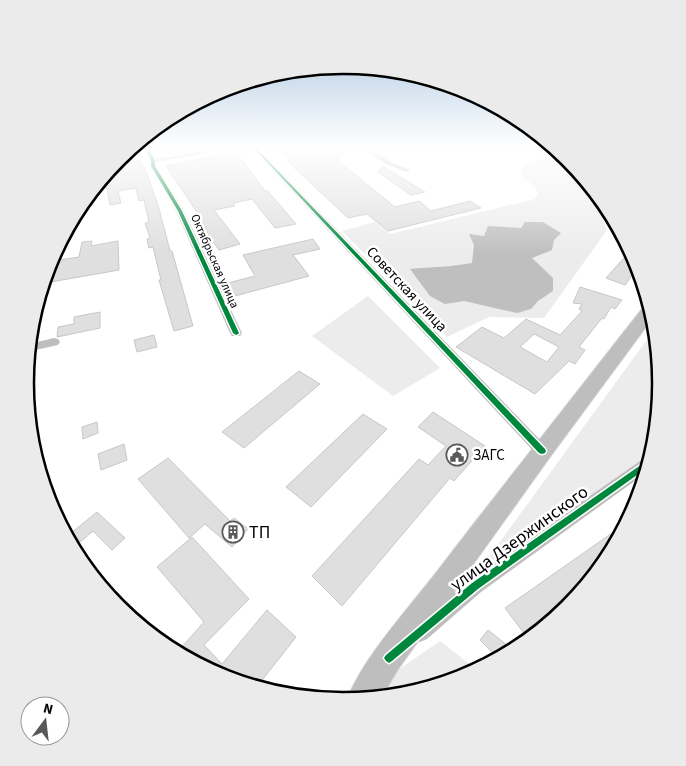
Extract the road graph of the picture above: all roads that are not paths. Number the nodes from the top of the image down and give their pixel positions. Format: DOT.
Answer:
graph roads {
  1 [pos="162,182"];
  2 [pos="287,182"];
  3 [pos="645,317"];
  4 [pos="236,334"];
  5 [pos="54,342"];
  6 [pos="36,346"];
  7 [pos="542,450"];
  8 [pos="640,468"];
  9 [pos="389,658"];
  10 [pos="367,692"];
  1 -- 4 [label="street, Октябрьская улица"];
  2 -- 7 [label="street, Советская улица"];
  3 -- 7 [label="highway, улица Дзержинского"];
  5 -- 6 [label="street"];
  7 -- 9 [label="highway, улица Дзержинского"];
  8 -- 9 [label="street, улица Дзержинского"];
  9 -- 10 [label="highway, улица Дзержинского"];
}
